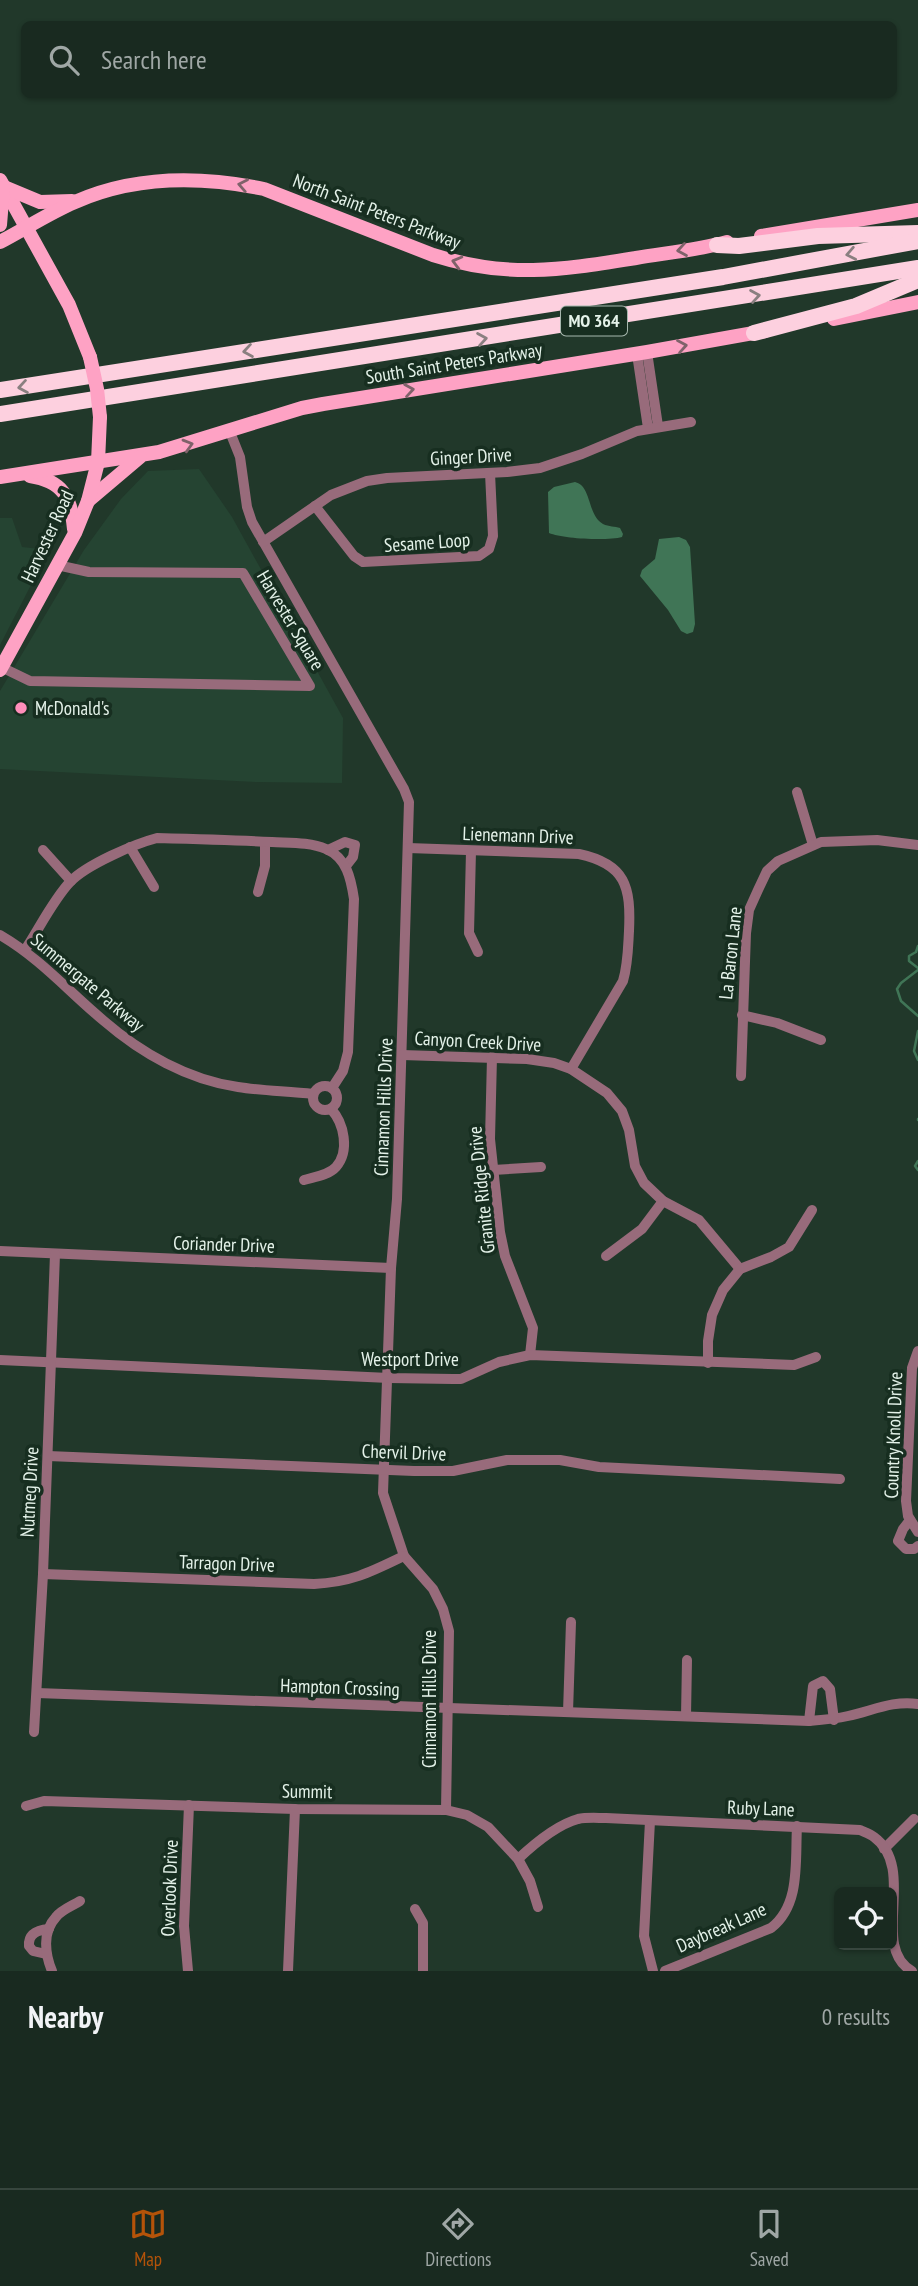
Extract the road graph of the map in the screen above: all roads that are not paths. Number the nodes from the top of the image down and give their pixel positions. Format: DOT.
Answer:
graph roads {
  1 [pos="2,183"];
  2 [pos="78,201"];
  3 [pos="918,210"];
  4 [pos="0,225"];
  5 [pos="25,228"];
  6 [pos="918,233"];
  7 [pos="918,241"];
  8 [pos="0,242"];
  9 [pos="717,245"];
  10 [pos="918,268"];
  11 [pos="918,280"];
  12 [pos="918,302"];
  13 [pos="754,333"];
  14 [pos="642,353"];
  15 [pos="0,390"];
  16 [pos="52,406"];
  17 [pos="0,414"];
  18 [pos="691,422"];
  19 [pos="0,425"];
  20 [pos="653,427"];
  21 [pos="230,432"];
  22 [pos="142,456"];
  23 [pos="97,463"];
  24 [pos="490,473"];
  25 [pos="18,474"];
  26 [pos="0,477"];
  27 [pos="88,501"];
  28 [pos="315,506"];
  29 [pos="75,533"];
  30 [pos="263,542"];
  31 [pos="58,565"];
  32 [pos="1,669"];
  33 [pos="797,792"];
  34 [pos="265,842"];
  35 [pos="813,845"];
  36 [pos="918,845"];
  37 [pos="130,847"];
  38 [pos="408,848"];
  39 [pos="43,850"];
  40 [pos="328,850"];
  41 [pos="471,851"];
  42 [pos="346,866"];
  43 [pos="71,881"];
  44 [pos="155,887"];
  45 [pos="258,892"];
  46 [pos="0,935"];
  47 [pos="25,950"];
  48 [pos="478,953"];
  49 [pos="742,1015"];
  50 [pos="821,1040"];
  51 [pos="402,1055"];
  52 [pos="492,1057"];
  53 [pos="571,1069"];
  54 [pos="741,1076"];
  55 [pos="332,1088"];
  56 [pos="313,1094"];
  57 [pos="331,1109"];
  58 [pos="541,1167"];
  59 [pos="493,1170"];
  60 [pos="304,1180"];
  61 [pos="663,1201"];
  62 [pos="812,1210"];
  63 [pos="0,1251"];
  64 [pos="55,1254"];
  65 [pos="606,1256"];
  66 [pos="391,1268"];
  67 [pos="740,1269"];
  68 [pos="918,1351"];
  69 [pos="530,1356"];
  70 [pos="816,1357"];
  71 [pos="0,1360"];
  72 [pos="51,1362"];
  73 [pos="708,1363"];
  74 [pos="388,1378"];
  75 [pos="913,1447"];
  76 [pos="48,1457"];
  77 [pos="383,1469"];
  78 [pos="840,1479"];
  79 [pos="910,1520"];
  80 [pos="918,1532"];
  81 [pos="918,1546"];
  82 [pos="404,1556"];
  83 [pos="43,1574"];
  84 [pos="571,1622"];
  85 [pos="687,1660"];
  86 [pos="37,1693"];
  87 [pos="918,1704"];
  88 [pos="448,1708"];
  89 [pos="568,1712"];
  90 [pos="687,1716"];
  91 [pos="834,1720"];
  92 [pos="809,1721"];
  93 [pos="34,1731"];
  94 [pos="189,1805"];
  95 [pos="26,1806"];
  96 [pos="295,1809"];
  97 [pos="446,1810"];
  98 [pos="914,1819"];
  99 [pos="650,1821"];
  100 [pos="797,1826"];
  101 [pos="884,1849"];
  102 [pos="518,1859"];
  103 [pos="80,1901"];
  104 [pos="538,1907"];
  105 [pos="415,1909"];
  106 [pos="48,1929"];
  107 [pos="46,1954"];
  108 [pos="905,1970"];
  109 [pos="52,1971"];
  110 [pos="188,1971"];
  111 [pos="288,1971"];
  112 [pos="423,1971"];
  113 [pos="653,1971"];
  114 [pos="665,1971"];
  1 -- 2 [label="main road"];
  1 -- 4 [label="main road"];
  1 -- 5 [label="main road, Harvester Road"];
  2 -- 5 [label="main road, North Saint Peters Parkway"];
  9 -- 2 [label="main road, North Saint Peters Parkway, one-way"];
  3 -- 9 [label="main road, North Saint Peters Parkway"];
  5 -- 8 [label="main road, North Saint Peters Parkway"];
  5 -- 23 [label="main road, Harvester Road, bridge"];
  6 -- 9 [label="highway"];
  7 -- 15 [label="highway, MO 364, one-way"];
  16 -- 10 [label="highway, MO 364, one-way"];
  11 -- 13 [label="highway"];
  12 -- 13 [label="main road, South Saint Peters Parkway"];
  14 -- 13 [label="main road, South Saint Peters Parkway, one-way"];
  14 -- 20 [label="street"];
  21 -- 14 [label="main road, South Saint Peters Parkway, one-way"];
  16 -- 17 [label="highway, MO 364"];
  16 -- 19 [label="highway"];
  18 -- 20 [label="street, Ginger Drive"];
  20 -- 24 [label="street, Ginger Drive"];
  22 -- 21 [label="main road, South Saint Peters Parkway, one-way"];
  21 -- 30 [label="street, Cinnamon Hills Drive"];
  22 -- 23 [label="main road, South Saint Peters Parkway"];
  22 -- 27 [label="main road"];
  23 -- 25 [label="main road, South Saint Peters Parkway"];
  23 -- 27 [label="main road, Harvester Road"];
  24 -- 28 [label="street, Ginger Drive"];
  24 -- 28 [label="street, Sesame Loop"];
  25 -- 26 [label="main road, South Saint Peters Parkway"];
  25 -- 29 [label="main road"];
  27 -- 29 [label="main road, Harvester Road"];
  28 -- 30 [label="street, Ginger Drive"];
  29 -- 31 [label="main road, Harvester Road"];
  30 -- 38 [label="street, Cinnamon Hills Drive"];
  31 -- 32 [label="main road, Harvester Road"];
  31 -- 32 [label="street, Harvester Square"];
  33 -- 35 [label="street"];
  34 -- 37 [label="street"];
  34 -- 40 [label="street"];
  34 -- 45 [label="street"];
  35 -- 36 [label="street, La Baron Lane"];
  35 -- 49 [label="street, La Baron Lane"];
  37 -- 43 [label="street"];
  37 -- 44 [label="street"];
  38 -- 41 [label="street, Lienemann Drive"];
  38 -- 51 [label="street, Cinnamon Hills Drive"];
  39 -- 43 [label="street"];
  40 -- 42 [label="street"];
  40 -- 42 [label="street"];
  41 -- 48 [label="street"];
  41 -- 53 [label="street, Lienemann Drive"];
  42 -- 55 [label="street"];
  43 -- 47 [label="street"];
  46 -- 47 [label="street, Summergate Parkway"];
  47 -- 56 [label="street, Summergate Parkway"];
  49 -- 50 [label="street"];
  49 -- 54 [label="street, La Baron Lane"];
  51 -- 52 [label="street, Canyon Creek Drive"];
  51 -- 66 [label="street, Cinnamon Hills Drive"];
  52 -- 53 [label="street, Canyon Creek Drive"];
  52 -- 59 [label="street, Granite Ridge Drive"];
  53 -- 61 [label="street, Canyon Creek Drive"];
  55 -- 56 [label="street"];
  55 -- 57 [label="street"];
  56 -- 57 [label="street"];
  57 -- 60 [label="street"];
  58 -- 59 [label="street"];
  59 -- 69 [label="street, Granite Ridge Drive"];
  61 -- 65 [label="street"];
  61 -- 67 [label="street, Canyon Creek Drive"];
  62 -- 67 [label="street"];
  63 -- 64 [label="street, Coriander Drive"];
  64 -- 66 [label="street, Coriander Drive"];
  64 -- 72 [label="street, Nutmeg Drive"];
  66 -- 74 [label="street, Cinnamon Hills Drive"];
  67 -- 73 [label="street"];
  68 -- 75 [label="street, Country Knoll Drive"];
  69 -- 73 [label="street, Westport Drive"];
  69 -- 74 [label="street, Westport Drive"];
  70 -- 73 [label="street, Westport Drive"];
  71 -- 72 [label="street, Westport Drive"];
  72 -- 74 [label="street, Westport Drive"];
  72 -- 76 [label="street, Nutmeg Drive"];
  74 -- 77 [label="street, Cinnamon Hills Drive"];
  75 -- 79 [label="street, Country Knoll Drive"];
  76 -- 77 [label="street, Chervil Drive"];
  76 -- 83 [label="street, Nutmeg Drive"];
  77 -- 78 [label="street, Chervil Drive"];
  77 -- 82 [label="street, Cinnamon Hills Drive"];
  79 -- 80 [label="street, Country Knoll Drive"];
  79 -- 81 [label="street, Country Knoll Drive"];
  82 -- 83 [label="street, Tarragon Drive"];
  82 -- 88 [label="street, Cinnamon Hills Drive"];
  83 -- 86 [label="street, Nutmeg Drive"];
  84 -- 89 [label="street"];
  85 -- 90 [label="street"];
  86 -- 88 [label="street, Hampton Crossing"];
  86 -- 93 [label="street, Nutmeg Drive"];
  87 -- 91 [label="street, Hampton Crossing"];
  88 -- 89 [label="street, Hampton Crossing"];
  88 -- 97 [label="street, Cinnamon Hills Drive"];
  89 -- 90 [label="street, Hampton Crossing"];
  90 -- 92 [label="street, Hampton Crossing"];
  91 -- 92 [label="street, Hampton Crossing"];
  91 -- 92 [label="street"];
  94 -- 95 [label="street, Summit"];
  94 -- 96 [label="street, Summit"];
  94 -- 110 [label="street, Overlook Drive"];
  96 -- 97 [label="street, Summit"];
  96 -- 111 [label="street"];
  97 -- 102 [label="street, Summit"];
  98 -- 101 [label="street"];
  99 -- 100 [label="street, Ruby Lane"];
  99 -- 102 [label="street, Ruby Lane"];
  99 -- 113 [label="street"];
  100 -- 101 [label="street, Ruby Lane"];
  100 -- 114 [label="street, Daybreak Lane"];
  101 -- 108 [label="street"];
  102 -- 104 [label="street, Summit"];
  103 -- 106 [label="street"];
  105 -- 112 [label="street"];
  106 -- 107 [label="street"];
  106 -- 107 [label="street"];
  107 -- 109 [label="street"];
}
